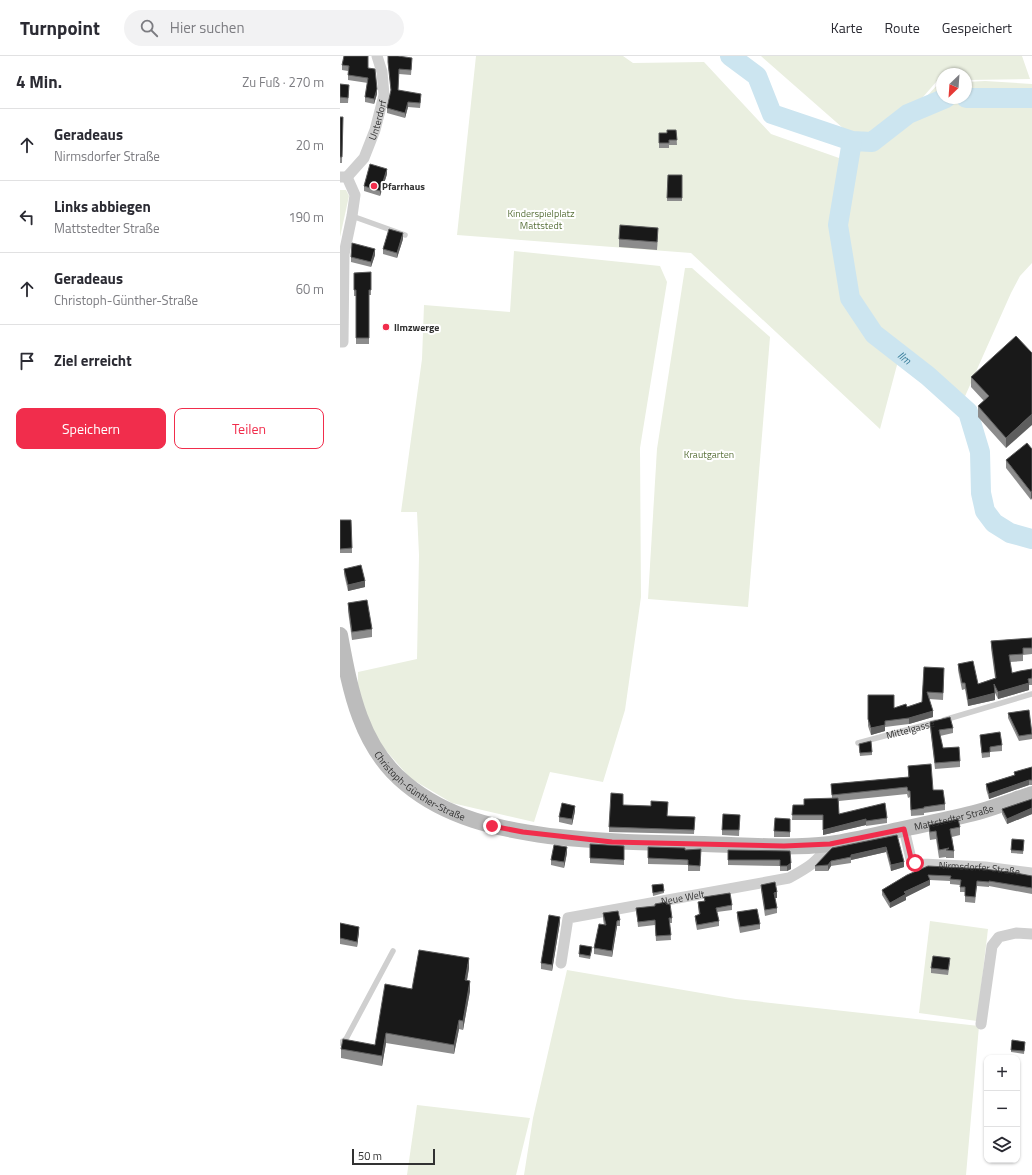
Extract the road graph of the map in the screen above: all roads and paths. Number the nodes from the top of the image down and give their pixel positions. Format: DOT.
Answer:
graph roads {
  1 [pos="377,56"];
  2 [pos="344,177"];
  3 [pos="352,216"];
  4 [pos="406,235"];
  5 [pos="342,254"];
  6 [pos="341,307"];
  7 [pos="340,342"];
  8 [pos="340,635"];
  9 [pos="1032,694"];
  10 [pos="858,744"];
  11 [pos="1032,794"];
  12 [pos="904,829"];
  13 [pos="586,840"];
  14 [pos="830,844"];
  15 [pos="1032,873"];
  16 [pos="1032,934"];
  17 [pos="393,951"];
  18 [pos="561,963"];
  19 [pos="981,1024"];
  20 [pos="340,1043"];
  1 -- 2 [label="street, Unterdorf"];
  2 -- 3 [label="street, Unterdorf"];
  3 -- 4 [label="lane"];
  3 -- 5 [label="street"];
  5 -- 6 [label="street"];
  6 -- 7 [label="street"];
  8 -- 13 [label="street, Christoph-Günther-Straße"];
  9 -- 10 [label="lane, Mittelgasse"];
  11 -- 12 [label="street, Mattstedter Straße"];
  12 -- 14 [label="street, Mattstedter Straße"];
  12 -- 15 [label="street, Nirmsdorfer Straße"];
  13 -- 14 [label="street, Mattstedter Straße"];
  14 -- 18 [label="street, Neue Welt"];
  16 -- 19 [label="street"];
  17 -- 20 [label="lane"];
}
